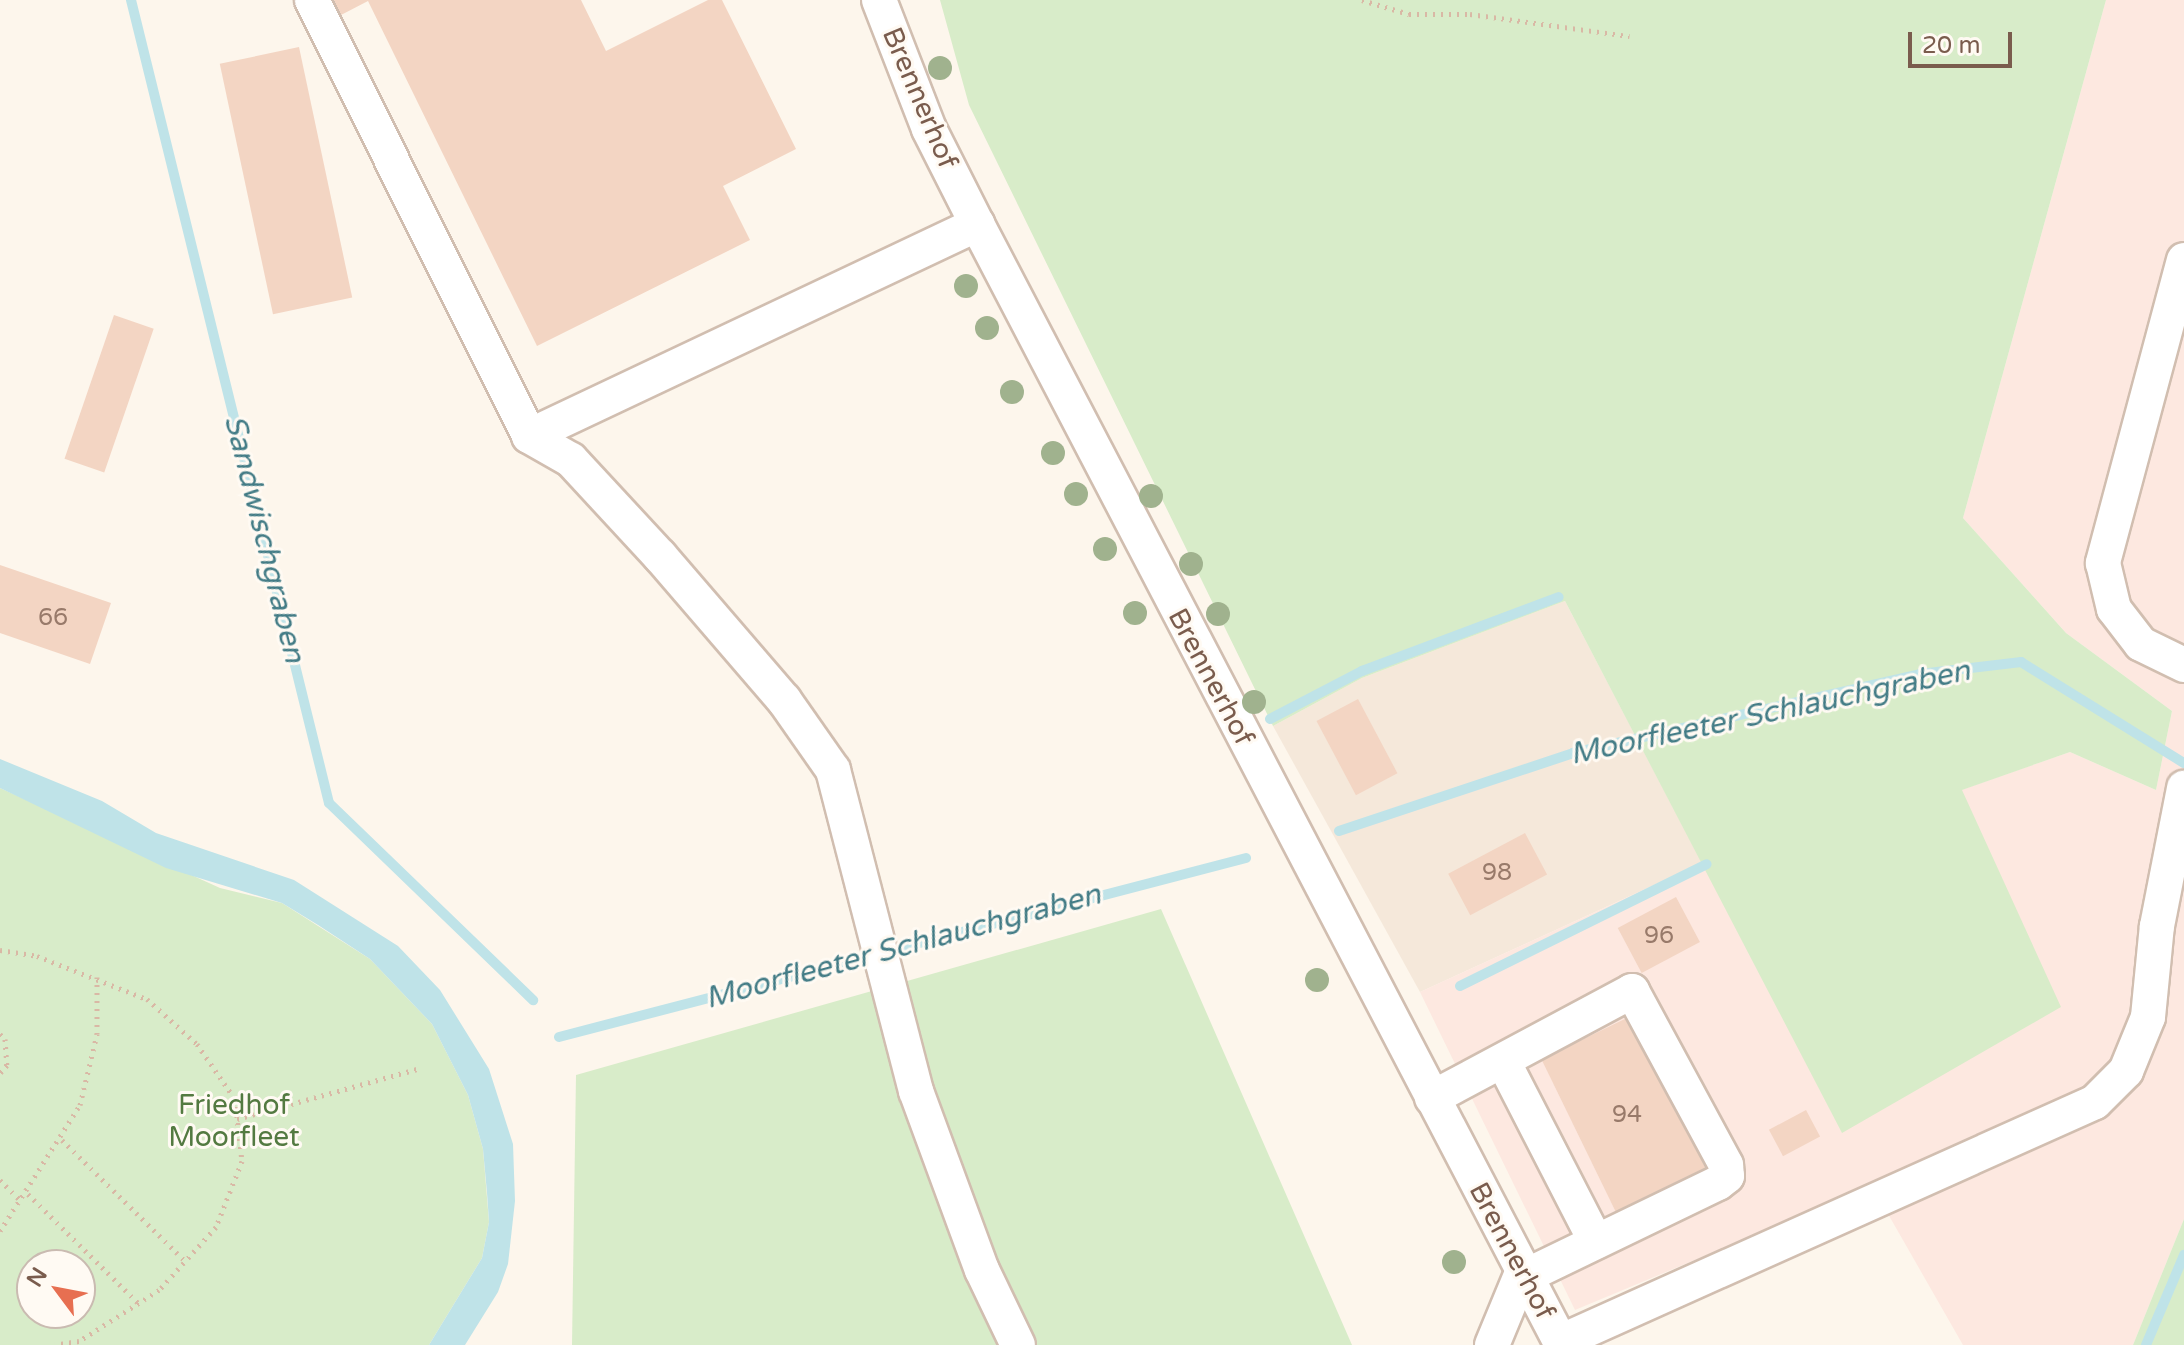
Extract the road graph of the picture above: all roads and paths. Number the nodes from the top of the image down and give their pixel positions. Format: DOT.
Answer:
graph roads {
  1 [pos="312,0"];
  2 [pos="879,0"];
  3 [pos="1362,0"];
  4 [pos="1629,36"];
  5 [pos="977,224"];
  6 [pos="2184,260"];
  7 [pos="529,436"];
  8 [pos="2184,665"];
  9 [pos="2184,788"];
  10 [pos="0,950"];
  11 [pos="97,977"];
  12 [pos="0,1034"];
  13 [pos="1503,1061"];
  14 [pos="417,1069"];
  15 [pos="0,1073"];
  16 [pos="1432,1098"];
  17 [pos="237,1119"];
  18 [pos="62,1140"];
  19 [pos="0,1180"];
  20 [pos="28,1194"];
  21 [pos="22,1202"];
  22 [pos="0,1231"];
  23 [pos="1596,1242"];
  24 [pos="185,1261"];
  25 [pos="1524,1273"];
  26 [pos="138,1303"];
  27 [pos="1561,1344"];
  28 [pos="55,1345"];
  29 [pos="1018,1345"];
  30 [pos="1492,1345"];
  1 -- 7 [label="street"];
  2 -- 5 [label="street, Brennerhof"];
  3 -- 4 [label="path"];
  5 -- 7 [label="street"];
  5 -- 16 [label="street, Brennerhof"];
  6 -- 8 [label="street"];
  7 -- 29 [label="street"];
  9 -- 27 [label="street"];
  10 -- 11 [label="path"];
  11 -- 17 [label="path"];
  11 -- 18 [label="path"];
  12 -- 15 [label="path"];
  13 -- 16 [label="street"];
  13 -- 23 [label="street"];
  13 -- 23 [label="street"];
  14 -- 17 [label="path"];
  16 -- 25 [label="street, Brennerhof"];
  17 -- 24 [label="path"];
  18 -- 20 [label="path"];
  18 -- 24 [label="path"];
  19 -- 21 [label="path"];
  20 -- 21 [label="path"];
  20 -- 26 [label="path"];
  21 -- 22 [label="path"];
  23 -- 25 [label="street"];
  24 -- 26 [label="path"];
  25 -- 27 [label="street, Brennerhof"];
  25 -- 30 [label="street"];
  26 -- 28 [label="path"];
}
